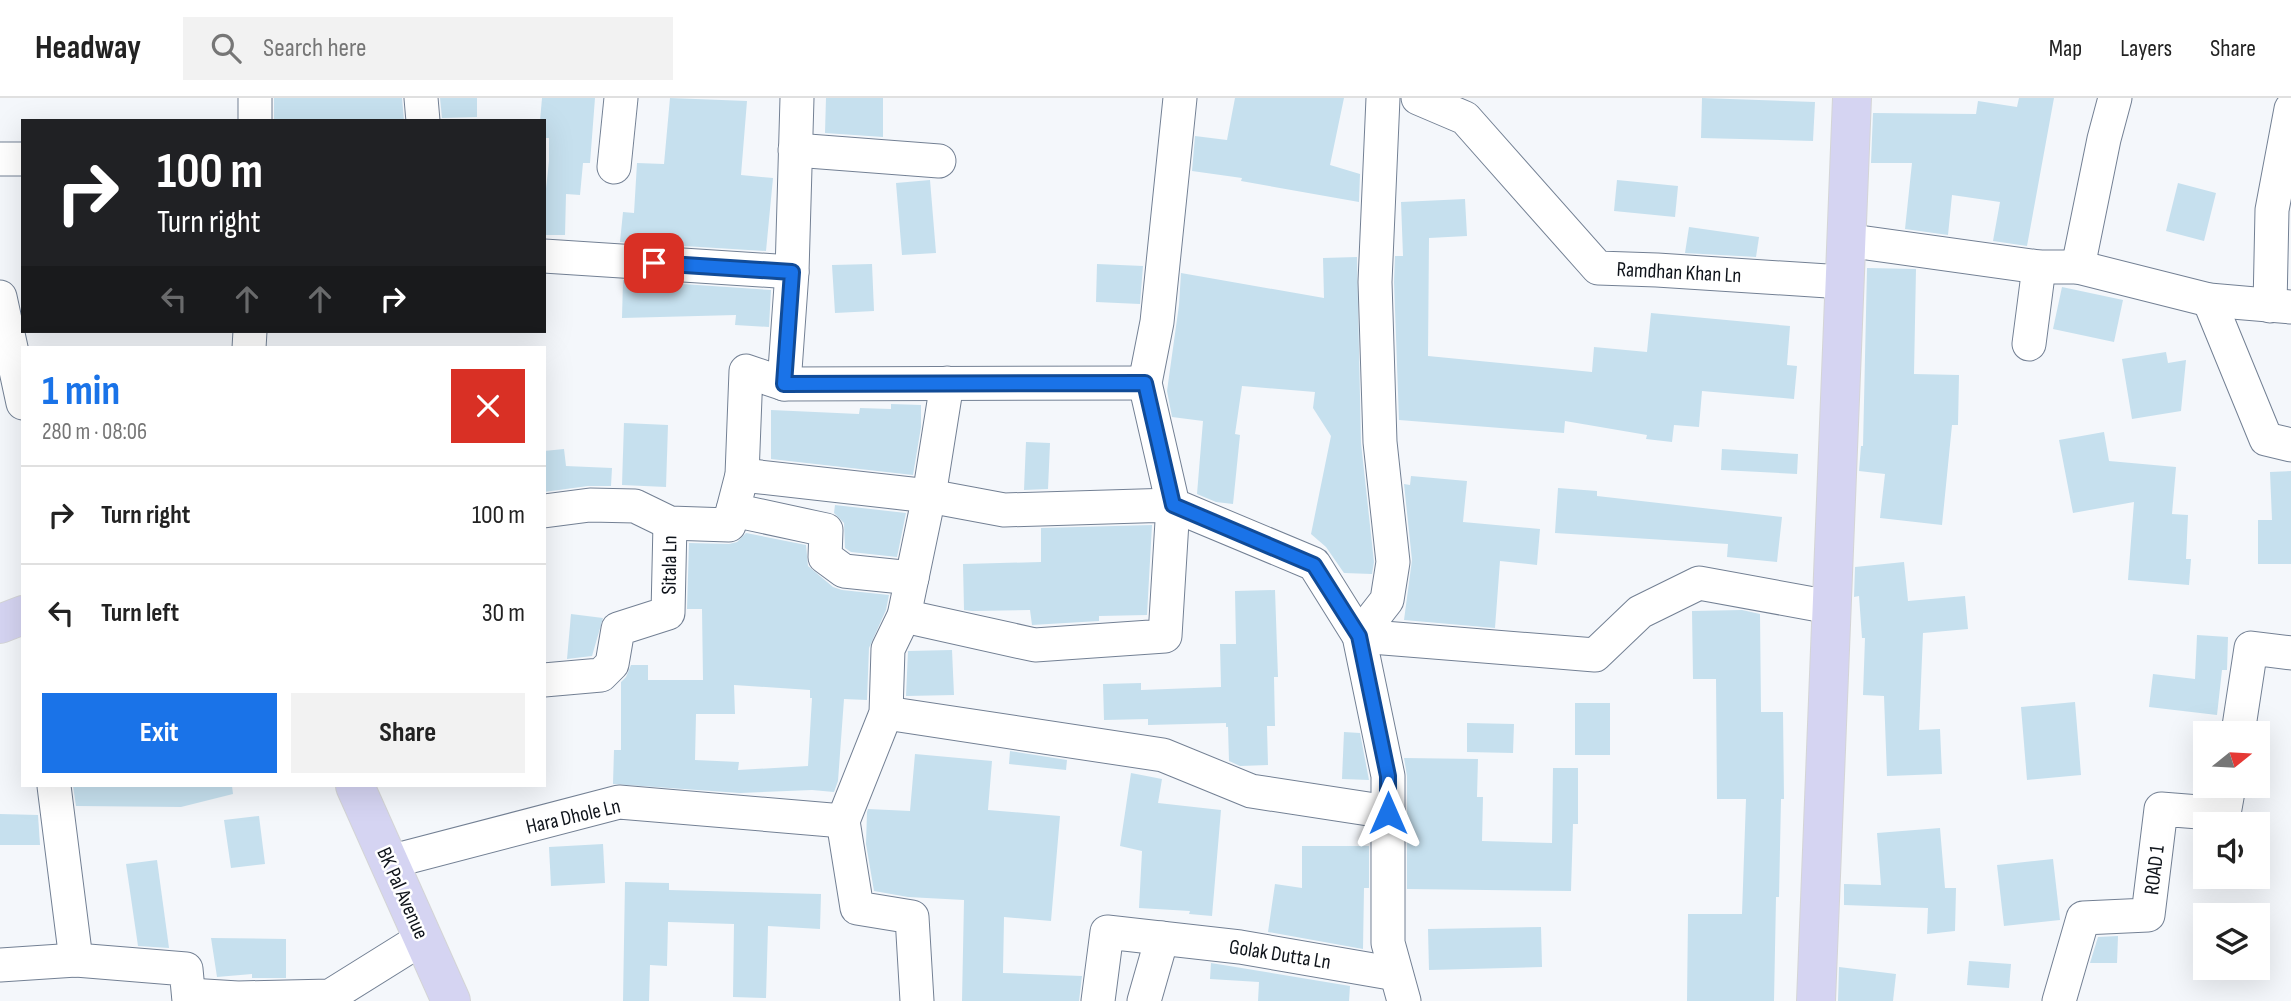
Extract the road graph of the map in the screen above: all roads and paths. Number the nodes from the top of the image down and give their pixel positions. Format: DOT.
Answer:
graph roads {
  1 [pos="255,98"];
  2 [pos="421,98"];
  3 [pos="621,98"];
  4 [pos="797,98"];
  5 [pos="1180,98"];
  6 [pos="1383,98"];
  7 [pos="1418,98"];
  8 [pos="1852,98"];
  9 [pos="2115,98"];
  10 [pos="2291,109"];
  11 [pos="255,119"];
  12 [pos="423,119"];
  13 [pos="795,150"];
  14 [pos="0,159"];
  15 [pos="21,159"];
  16 [pos="939,162"];
  17 [pos="614,167"];
  18 [pos="1844,240"];
  19 [pos="546,256"];
  20 [pos="2039,267"];
  21 [pos="2078,267"];
  22 [pos="792,272"];
  23 [pos="1843,282"];
  24 [pos="0,297"];
  25 [pos="2209,300"];
  26 [pos="2280,306"];
  27 [pos="2029,344"];
  28 [pos="947,383"];
  29 [pos="1145,383"];
  30 [pos="784,384"];
  31 [pos="21,394"];
  32 [pos="2291,445"];
  33 [pos="743,475"];
  34 [pos="929,496"];
  35 [pos="1173,505"];
  36 [pos="546,512"];
  37 [pos="731,517"];
  38 [pos="670,523"];
  39 [pos="912,578"];
  40 [pos="1830,607"];
  41 [pos="21,616"];
  42 [pos="904,616"];
  43 [pos="0,624"];
  44 [pos="1359,636"];
  45 [pos="2291,653"];
  46 [pos="546,680"];
  47 [pos="886,713"];
  48 [pos="2240,721"];
  49 [pos="54,787"];
  50 [pos="355,787"];
  51 [pos="2227,798"];
  52 [pos="1388,813"];
  53 [pos="844,821"];
  54 [pos="389,862"];
  55 [pos="423,938"];
  56 [pos="1162,938"];
  57 [pos="76,960"];
  58 [pos="0,965"];
  59 [pos="1400,988"];
  60 [pos="189,998"];
  61 [pos="451,1001"];
  62 [pos="916,1001"];
  63 [pos="1098,1001"];
  64 [pos="1144,1001"];
  65 [pos="1816,1001"];
  66 [pos="2059,1001"];
  1 -- 11 [label="street"];
  2 -- 12 [label="street"];
  3 -- 17 [label="street"];
  4 -- 13 [label="street"];
  5 -- 29 [label="street"];
  6 -- 44 [label="street"];
  7 -- 23 [label="street, Ramdhan Khan Ln"];
  8 -- 18 [label="main road"];
  9 -- 21 [label="street"];
  10 -- 26 [label="street"];
  13 -- 16 [label="street"];
  13 -- 22 [label="street"];
  14 -- 15 [label="street"];
  18 -- 20 [label="street"];
  18 -- 23 [label="main road"];
  19 -- 22 [label="street"];
  20 -- 21 [label="street"];
  20 -- 27 [label="street"];
  21 -- 25 [label="street"];
  22 -- 30 [label="street"];
  23 -- 40 [label="main road"];
  24 -- 31 [label="street"];
  25 -- 26 [label="street"];
  25 -- 32 [label="street"];
  28 -- 29 [label="street"];
  28 -- 30 [label="street"];
  28 -- 34 [label="street"];
  29 -- 35 [label="street"];
  30 -- 33 [label="street"];
  33 -- 34 [label="street"];
  33 -- 37 [label="street"];
  34 -- 35 [label="street"];
  34 -- 39 [label="street"];
  35 -- 42 [label="street"];
  35 -- 44 [label="street"];
  36 -- 38 [label="street"];
  37 -- 38 [label="street"];
  37 -- 39 [label="street"];
  38 -- 46 [label="street, Sitala Ln"];
  39 -- 42 [label="street"];
  40 -- 44 [label="street"];
  40 -- 65 [label="main road"];
  41 -- 43 [label="main road"];
  42 -- 47 [label="street"];
  44 -- 52 [label="street"];
  45 -- 48 [label="street"];
  47 -- 52 [label="street"];
  47 -- 53 [label="street"];
  49 -- 57 [label="street"];
  50 -- 54 [label="main road, BK Pal Avenue"];
  51 -- 66 [label="street, ROAD 1"];
  52 -- 59 [label="street"];
  53 -- 54 [label="street, Hara Dhole Ln"];
  53 -- 62 [label="street"];
  54 -- 55 [label="main road, BK Pal Avenue"];
  55 -- 60 [label="street"];
  55 -- 61 [label="main road, BK Pal Avenue"];
  56 -- 59 [label="street, Golak Dutta Ln"];
  56 -- 63 [label="street, Golak Dutta Ln"];
  56 -- 64 [label="street"];
  57 -- 58 [label="street"];
  57 -- 60 [label="street"];
}
